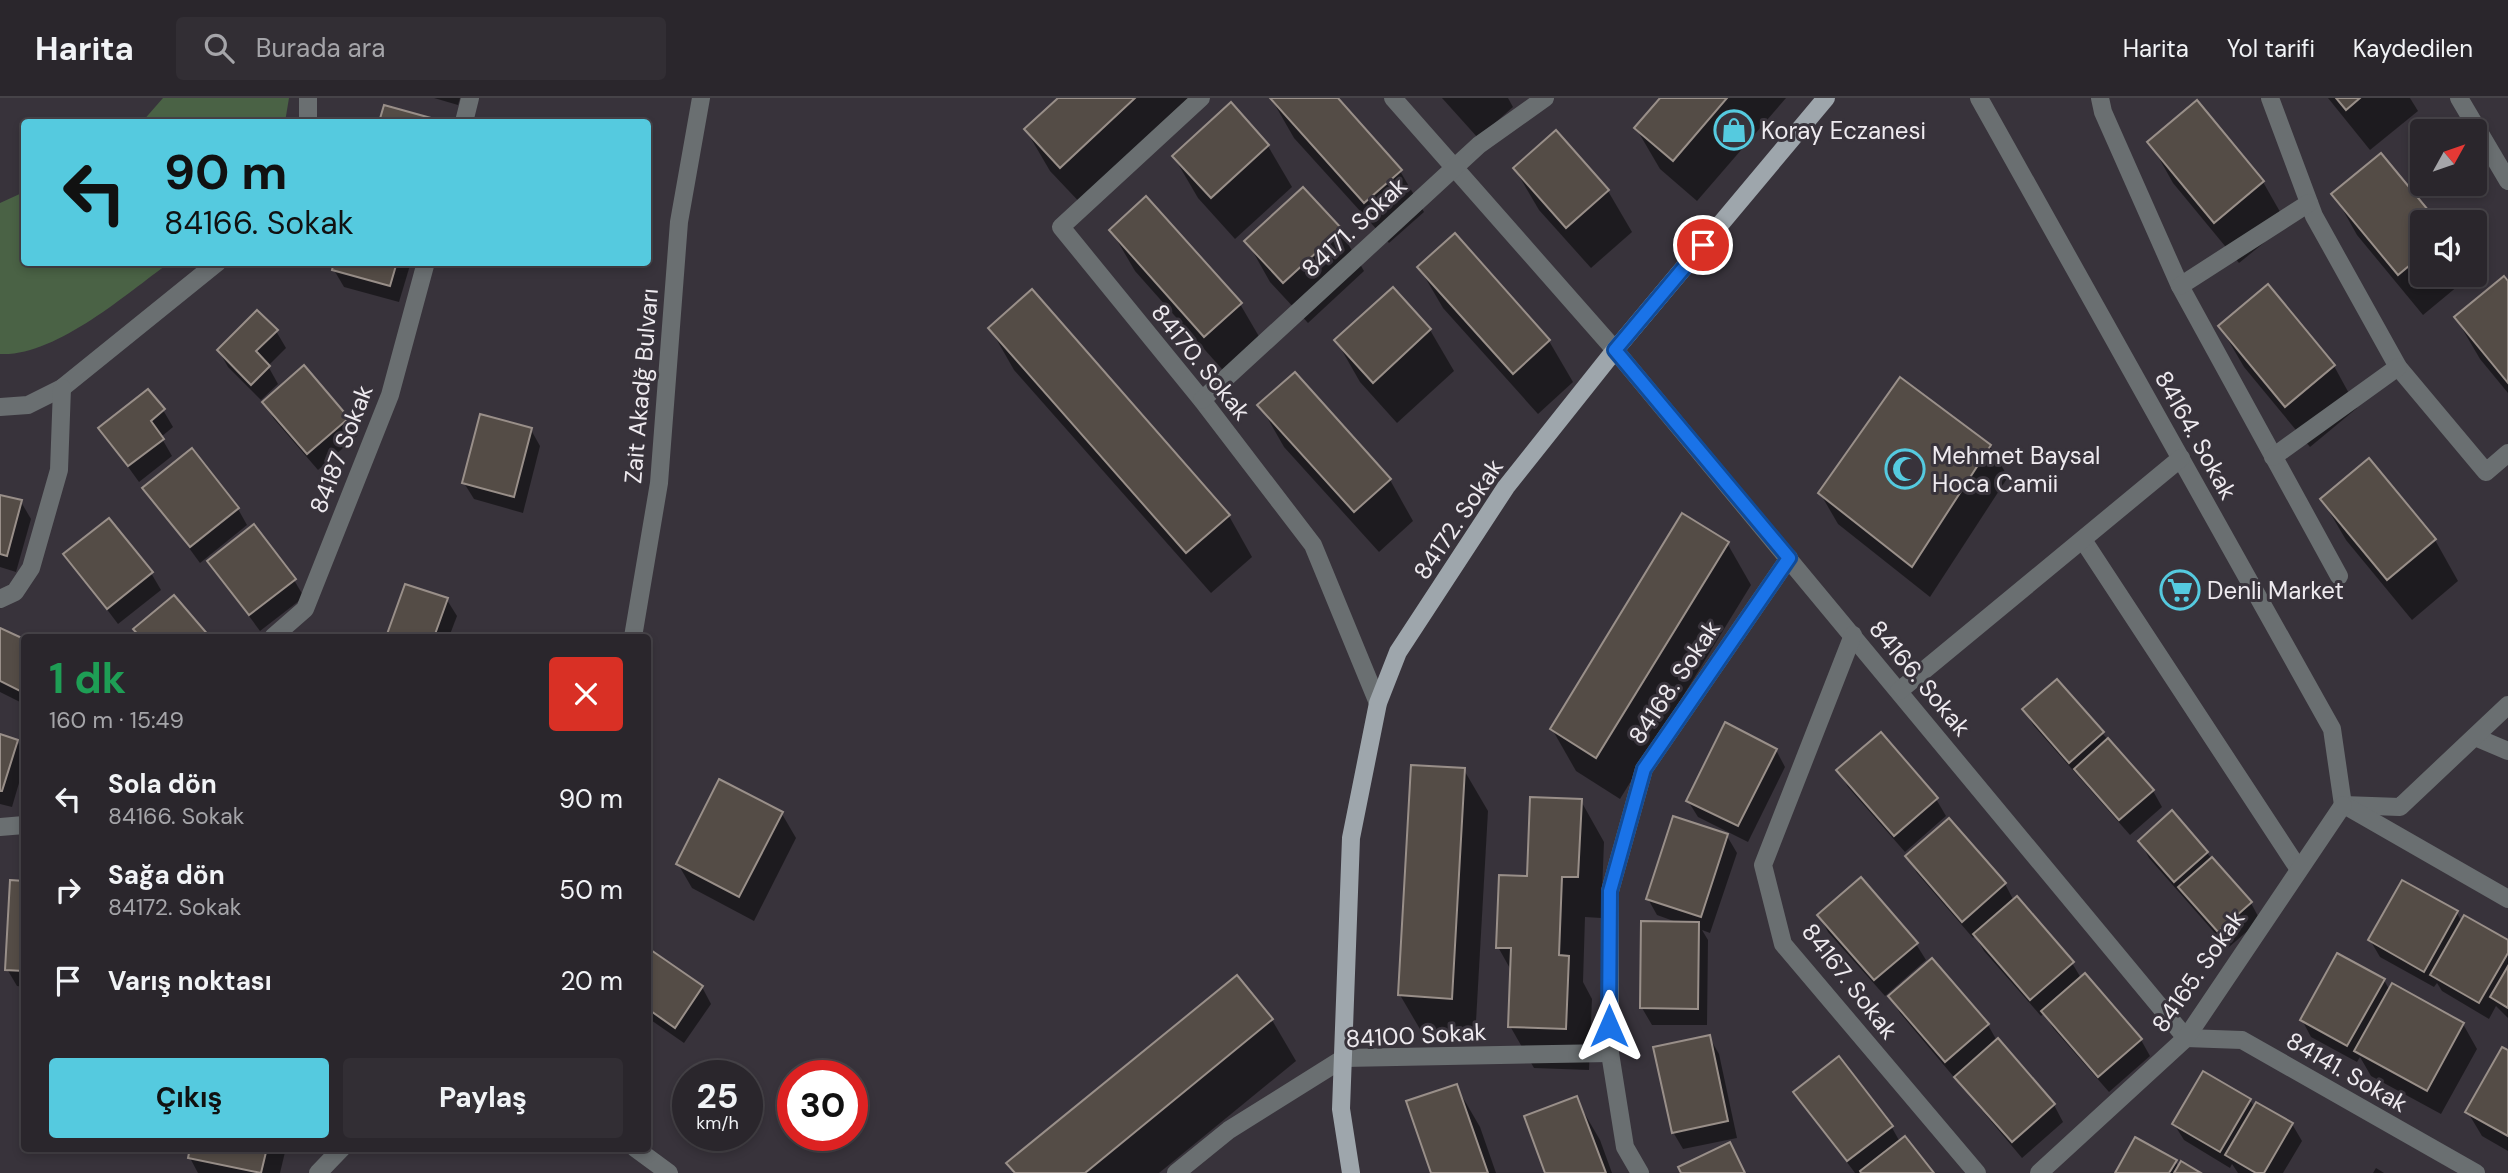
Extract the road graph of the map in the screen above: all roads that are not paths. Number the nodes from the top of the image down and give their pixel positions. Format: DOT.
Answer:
graph roads {
  1 [pos="308,98"];
  2 [pos="470,98"];
  3 [pos="701,98"];
  4 [pos="1200,98"];
  5 [pos="1393,98"];
  6 [pos="1545,98"];
  7 [pos="1826,98"];
  8 [pos="1979,98"];
  9 [pos="2100,98"];
  10 [pos="2270,98"];
  11 [pos="2459,98"];
  12 [pos="308,119"];
  13 [pos="465,119"];
  14 [pos="1453,169"];
  15 [pos="2508,181"];
  16 [pos="2309,203"];
  17 [pos="213,266"];
  18 [pos="425,266"];
  19 [pos="2180,286"];
  20 [pos="1615,350"];
  21 [pos="2398,367"];
  22 [pos="62,388"];
  23 [pos="1202,400"];
  24 [pos="0,407"];
  25 [pos="2508,453"];
  26 [pos="2273,457"];
  27 [pos="2181,458"];
  28 [pos="2083,540"];
  29 [pos="1789,558"];
  30 [pos="2339,576"];
  31 [pos="0,599"];
  32 [pos="277,634"];
  33 [pos="634,634"];
  34 [pos="1853,635"];
  35 [pos="1899,691"];
  36 [pos="1378,703"];
  37 [pos="2508,705"];
  38 [pos="2475,737"];
  39 [pos="2508,751"];
  40 [pos="2343,805"];
  41 [pos="21,825"];
  42 [pos="0,827"];
  43 [pos="2298,868"];
  44 [pos="2508,899"];
  45 [pos="2186,1038"];
  46 [pos="1609,1053"];
  47 [pos="1344,1058"];
  48 [pos="338,1152"];
  49 [pos="640,1152"];
  50 [pos="318,1173"];
  51 [pos="669,1173"];
  52 [pos="1176,1173"];
  53 [pos="1351,1173"];
  54 [pos="1640,1173"];
  55 [pos="1977,1173"];
  56 [pos="2039,1173"];
  57 [pos="2476,1173"];
  1 -- 12 [label="street"];
  2 -- 13 [label="street"];
  3 -- 33 [label="street, Zait Akadğ Bulvarı"];
  4 -- 23 [label="street, 84170. Sokak"];
  5 -- 14 [label="street, 84166. Sokak"];
  6 -- 14 [label="street, 84171. Sokak"];
  7 -- 20 [label="main road, 84172. Sokak"];
  8 -- 27 [label="street, 84164. Sokak"];
  9 -- 19 [label="street"];
  10 -- 16 [label="street"];
  11 -- 15 [label="street"];
  14 -- 20 [label="street, 84166. Sokak"];
  14 -- 23 [label="street, 84171. Sokak"];
  16 -- 19 [label="street"];
  16 -- 21 [label="street"];
  17 -- 22 [label="street"];
  18 -- 32 [label="street, 84187 Sokak"];
  19 -- 26 [label="street"];
  20 -- 29 [label="street, 84166. Sokak"];
  20 -- 36 [label="main road, 84172. Sokak"];
  21 -- 25 [label="street"];
  21 -- 26 [label="street"];
  22 -- 24 [label="street"];
  22 -- 31 [label="street"];
  23 -- 36 [label="street, 84170. Sokak"];
  26 -- 30 [label="street"];
  27 -- 28 [label="street"];
  27 -- 40 [label="street, 84164. Sokak"];
  28 -- 35 [label="street"];
  28 -- 43 [label="street"];
  29 -- 34 [label="street, 84166. Sokak"];
  29 -- 46 [label="street, 84168. Sokak"];
  34 -- 35 [label="street, 84166. Sokak"];
  34 -- 55 [label="street, 84167. Sokak"];
  35 -- 45 [label="street, 84166. Sokak"];
  36 -- 47 [label="main road, 84172. Sokak"];
  37 -- 38 [label="street"];
  38 -- 39 [label="street"];
  38 -- 40 [label="street"];
  40 -- 43 [label="street, 84165. Sokak"];
  40 -- 44 [label="street"];
  41 -- 42 [label="street"];
  43 -- 45 [label="street, 84165. Sokak"];
  45 -- 56 [label="street, 84165. Sokak"];
  45 -- 57 [label="street, 84141. Sokak"];
  46 -- 47 [label="street, 84100 Sokak"];
  46 -- 54 [label="street, 84168. Sokak"];
  47 -- 52 [label="street, 84100 Sokak"];
  47 -- 53 [label="main road"];
  48 -- 50 [label="street"];
  49 -- 51 [label="street"];
}
